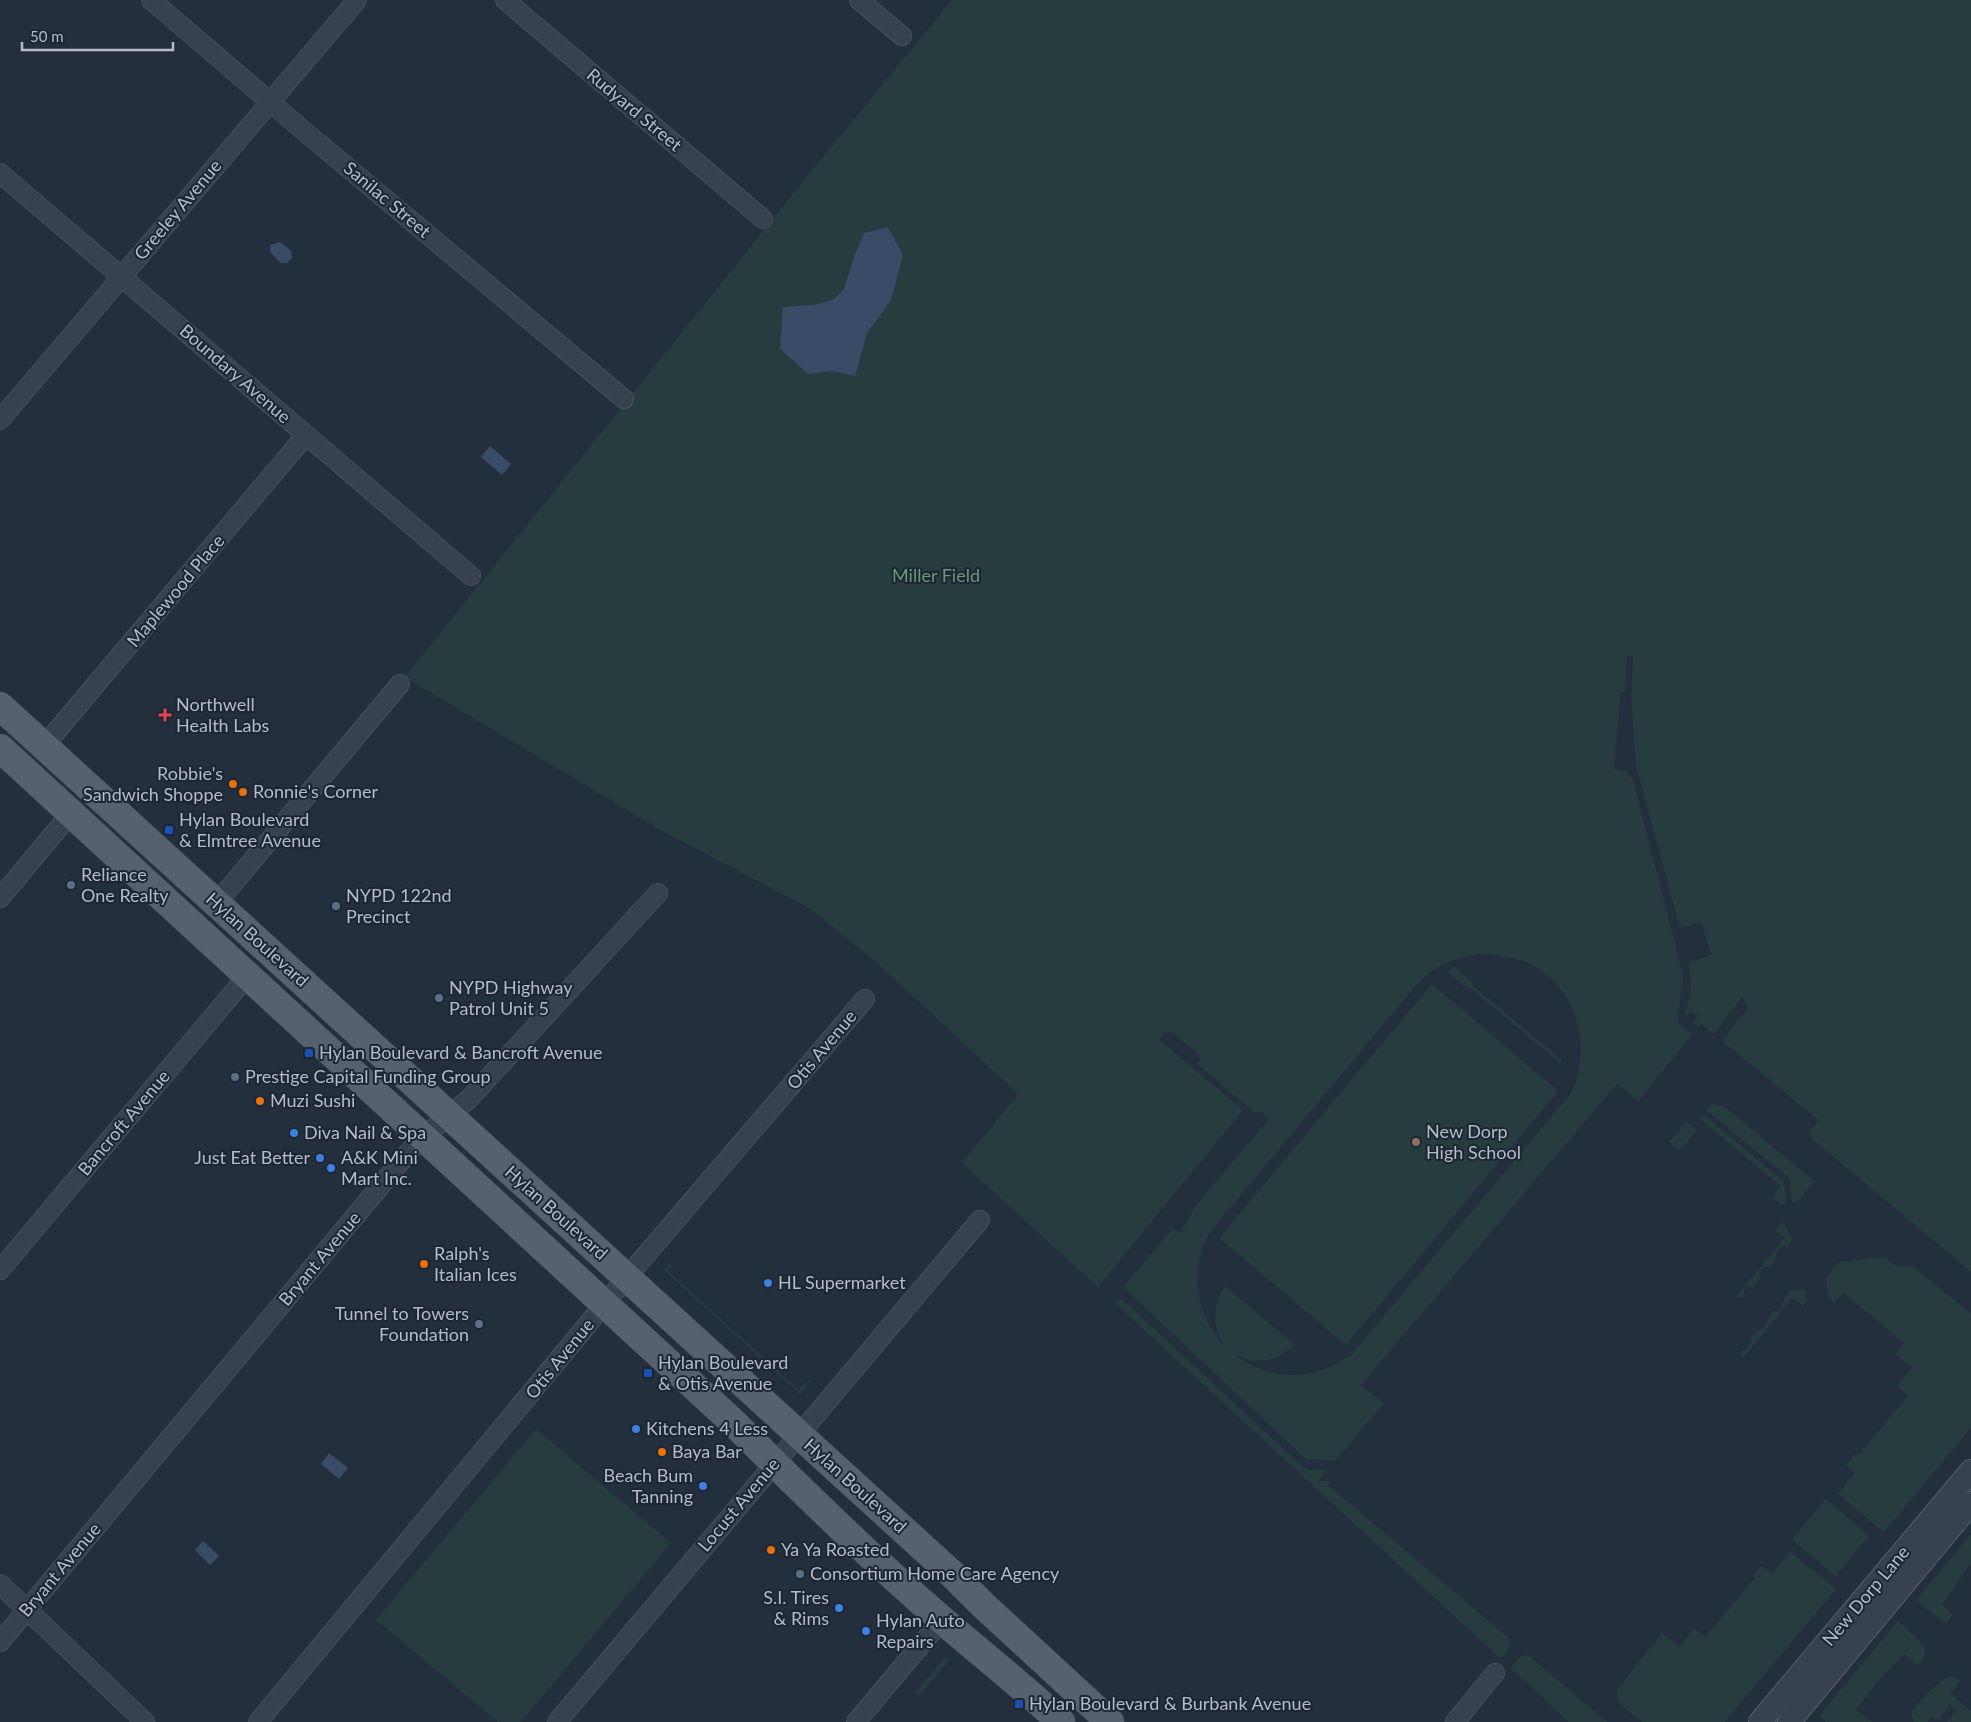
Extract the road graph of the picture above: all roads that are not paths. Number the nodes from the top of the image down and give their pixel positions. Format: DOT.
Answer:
graph roads {
  1 [pos="151,0"];
  2 [pos="357,0"];
  3 [pos="505,0"];
  4 [pos="860,0"];
  5 [pos="902,36"];
  6 [pos="270,102"];
  7 [pos="0,173"];
  8 [pos="763,219"];
  9 [pos="122,277"];
  10 [pos="624,398"];
  11 [pos="0,420"];
  12 [pos="306,435"];
  13 [pos="471,576"];
  14 [pos="400,684"];
  15 [pos="0,706"];
  16 [pos="44,746"];
  17 [pos="0,748"];
  18 [pos="71,813"];
  19 [pos="658,893"];
  20 [pos="0,898"];
  21 [pos="216,904"];
  22 [pos="248,975"];
  23 [pos="865,999"];
  24 [pos="342,1018"];
  25 [pos="322,1043"];
  26 [pos="450,1116"];
  27 [pos="423,1137"];
  28 [pos="980,1220"];
  29 [pos="0,1270"];
  30 [pos="627,1277"];
  31 [pos="605,1304"];
  32 [pos="798,1434"];
  33 [pos="775,1463"];
  34 [pos="1971,1471"];
  35 [pos="1971,1503"];
  36 [pos="0,1584"];
  37 [pos="967,1589"];
  38 [pos="27,1610"];
  39 [pos="942,1620"];
  40 [pos="0,1642"];
  41 [pos="1495,1673"];
  42 [pos="145,1722"];
  43 [pos="258,1722"];
  44 [pos="557,1722"];
  45 [pos="856,1722"];
  46 [pos="1061,1722"];
  47 [pos="1110,1722"];
  48 [pos="1455,1722"];
  49 [pos="1760,1722"];
  50 [pos="1789,1722"];
  1 -- 6 [label="street, Sanilac Street"];
  2 -- 6 [label="street, Greeley Avenue"];
  3 -- 8 [label="street, Rudyard Street"];
  4 -- 5 [label="street"];
  6 -- 9 [label="street, Greeley Avenue"];
  6 -- 10 [label="street, Sanilac Street"];
  7 -- 9 [label="street, Boundary Avenue"];
  9 -- 11 [label="street, Greeley Avenue"];
  9 -- 12 [label="street, Boundary Avenue"];
  12 -- 13 [label="street, Boundary Avenue"];
  12 -- 16 [label="street, Maplewood Place"];
  14 -- 21 [label="street"];
  15 -- 16 [label="main road, Hylan Boulevard"];
  16 -- 21 [label="main road, Hylan Boulevard"];
  17 -- 18 [label="main road, Hylan Boulevard"];
  18 -- 20 [label="street"];
  18 -- 22 [label="main road, Hylan Boulevard"];
  19 -- 26 [label="street, Bryant Avenue"];
  21 -- 24 [label="main road, Hylan Boulevard"];
  22 -- 25 [label="main road, Hylan Boulevard"];
  22 -- 29 [label="street, Bancroft Avenue"];
  23 -- 30 [label="street, Otis Avenue"];
  24 -- 25 [label="main road"];
  24 -- 26 [label="main road, Hylan Boulevard"];
  25 -- 27 [label="main road, Hylan Boulevard"];
  26 -- 27 [label="street, Bryant Avenue"];
  26 -- 30 [label="main road, Hylan Boulevard"];
  27 -- 31 [label="main road, Hylan Boulevard"];
  27 -- 38 [label="street, Bryant Avenue"];
  28 -- 32 [label="street, Locust Avenue"];
  30 -- 31 [label="street, Otis Avenue"];
  30 -- 32 [label="main road, Hylan Boulevard"];
  31 -- 33 [label="main road, Hylan Boulevard"];
  31 -- 43 [label="street, Otis Avenue"];
  32 -- 33 [label="street, Locust Avenue"];
  32 -- 37 [label="main road, Hylan Boulevard"];
  33 -- 39 [label="main road, Hylan Boulevard"];
  33 -- 44 [label="street, Locust Avenue"];
  34 -- 49 [label="street, New Dorp Lane"];
  35 -- 50 [label="street, New Dorp Lane"];
  36 -- 38 [label="street"];
  37 -- 39 [label="main road"];
  37 -- 47 [label="main road, Hylan Boulevard"];
  38 -- 40 [label="street, Bryant Avenue"];
  38 -- 42 [label="street"];
  39 -- 45 [label="street"];
  39 -- 46 [label="main road, Hylan Boulevard"];
  41 -- 48 [label="street"];
}
